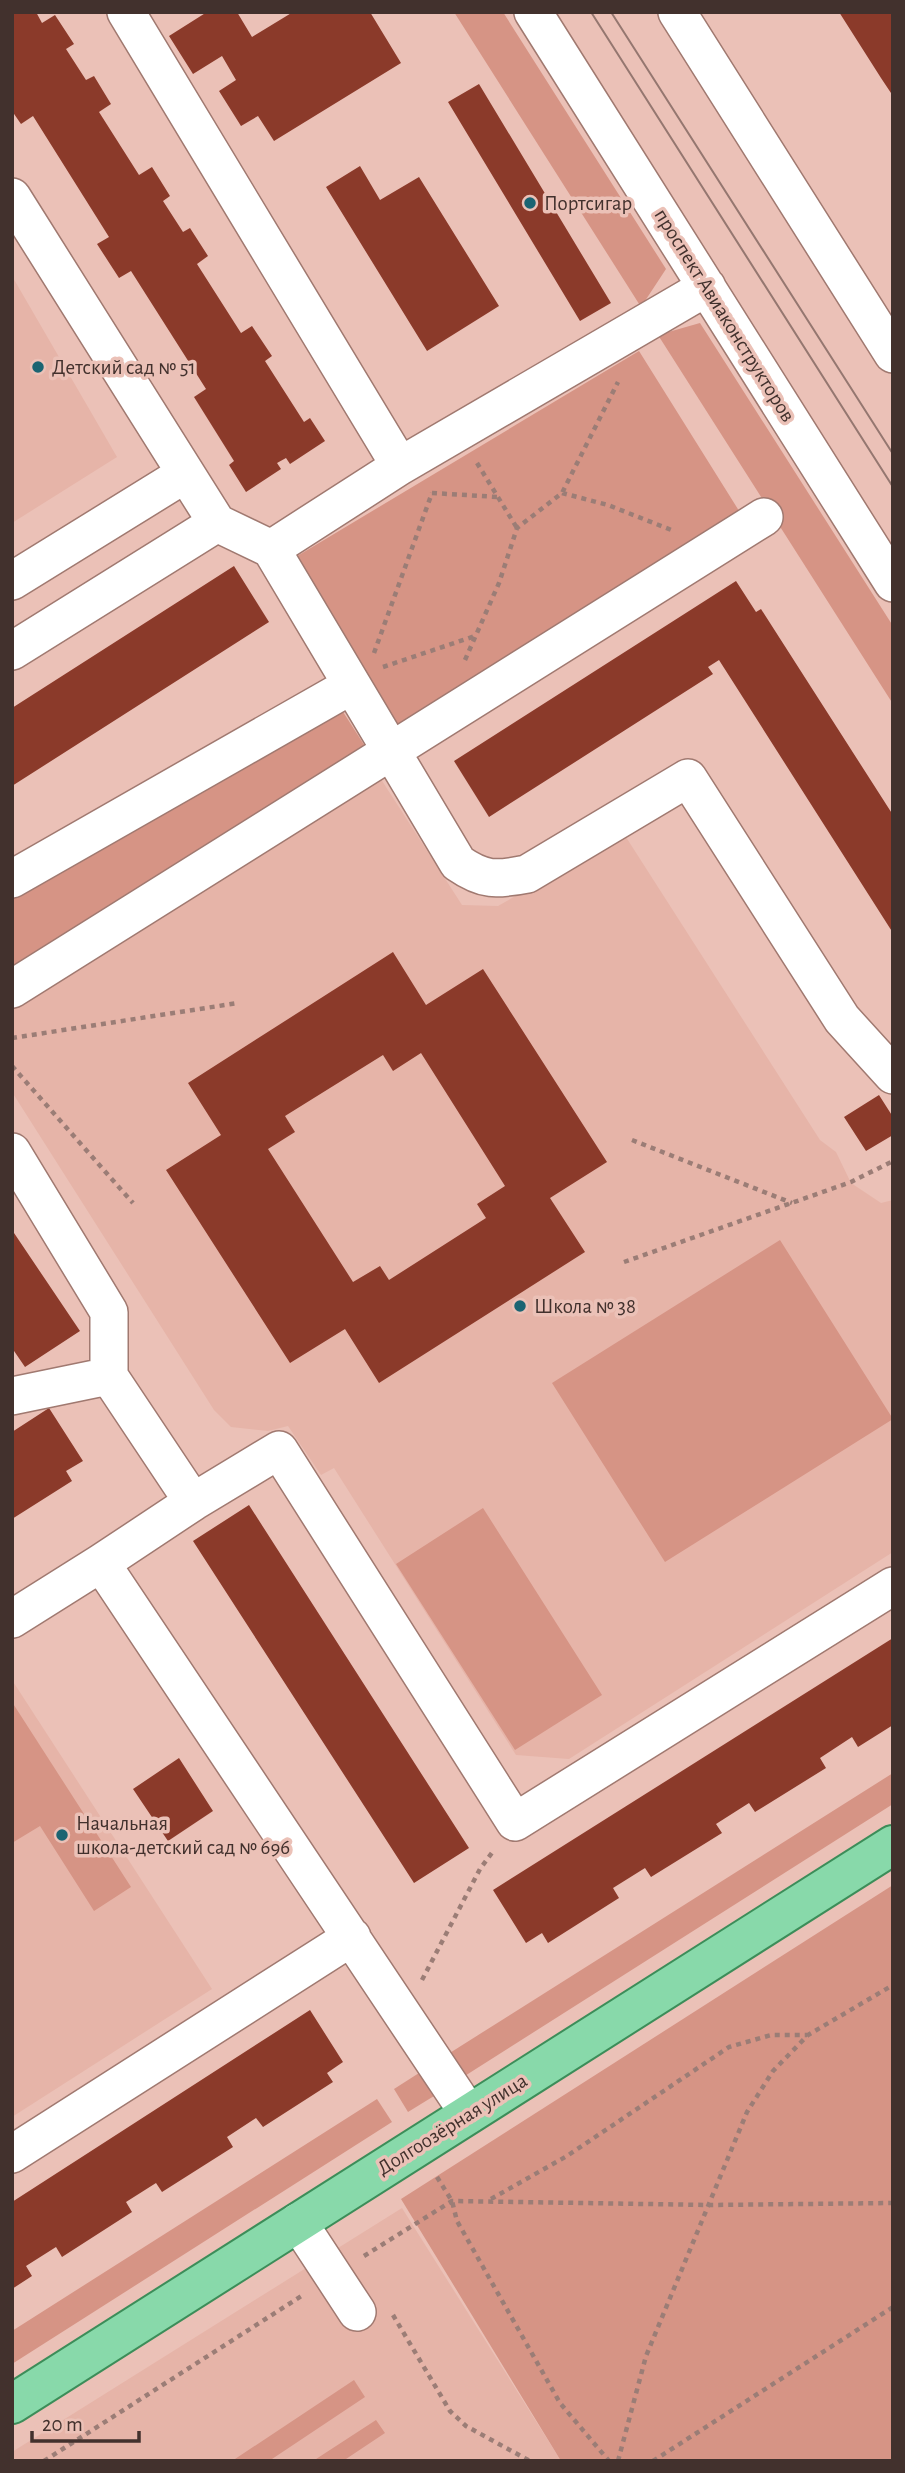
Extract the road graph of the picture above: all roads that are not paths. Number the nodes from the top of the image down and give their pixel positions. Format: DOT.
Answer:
graph roads {
  1 [pos="126,12"];
  2 [pos="533,12"];
  3 [pos="677,12"];
  4 [pos="12,197"];
  5 [pos="707,286"];
  6 [pos="893,354"];
  7 [pos="400,466"];
  8 [pos="185,474"];
  9 [pos="764,517"];
  10 [pos="217,523"];
  11 [pos="271,549"];
  12 [pos="12,581"];
  13 [pos="893,583"];
  14 [pos="12,651"];
  15 [pos="360,678"];
  16 [pos="391,752"];
  17 [pos="12,879"];
  18 [pos="12,989"];
  19 [pos="893,1074"];
  20 [pos="12,1152"];
  21 [pos="109,1376"];
  22 [pos="12,1396"];
  23 [pos="193,1502"];
  24 [pos="101,1563"];
  25 [pos="893,1587"];
  26 [pos="12,1619"];
  27 [pos="893,1845"];
  28 [pos="352,1937"];
  29 [pos="469,2114"];
  30 [pos="12,2154"];
  31 [pos="298,2222"];
  32 [pos="372,2309"];
  33 [pos="12,2404"];
  1 -- 7 [label="street"];
  2 -- 5 [label="street, проспект Авиаконструкторов"];
  3 -- 6 [label="street"];
  4 -- 8 [label="street"];
  5 -- 7 [label="street"];
  5 -- 13 [label="street, проспект Авиаконструкторов"];
  7 -- 11 [label="street"];
  8 -- 10 [label="street"];
  8 -- 12 [label="street"];
  9 -- 16 [label="street"];
  10 -- 11 [label="street"];
  10 -- 14 [label="street"];
  11 -- 15 [label="street"];
  15 -- 16 [label="street"];
  15 -- 17 [label="street"];
  16 -- 18 [label="street"];
  16 -- 19 [label="street"];
  20 -- 21 [label="street"];
  21 -- 22 [label="street"];
  21 -- 23 [label="street"];
  23 -- 24 [label="street"];
  23 -- 25 [label="street"];
  24 -- 26 [label="street"];
  24 -- 28 [label="street"];
  27 -- 29 [label="main road, Долгоозёрная улица"];
  28 -- 29 [label="street"];
  28 -- 30 [label="street"];
  29 -- 31 [label="main road, Долгоозёрная улица"];
  31 -- 32 [label="street"];
  31 -- 33 [label="main road, Долгоозёрная улица"];
}
